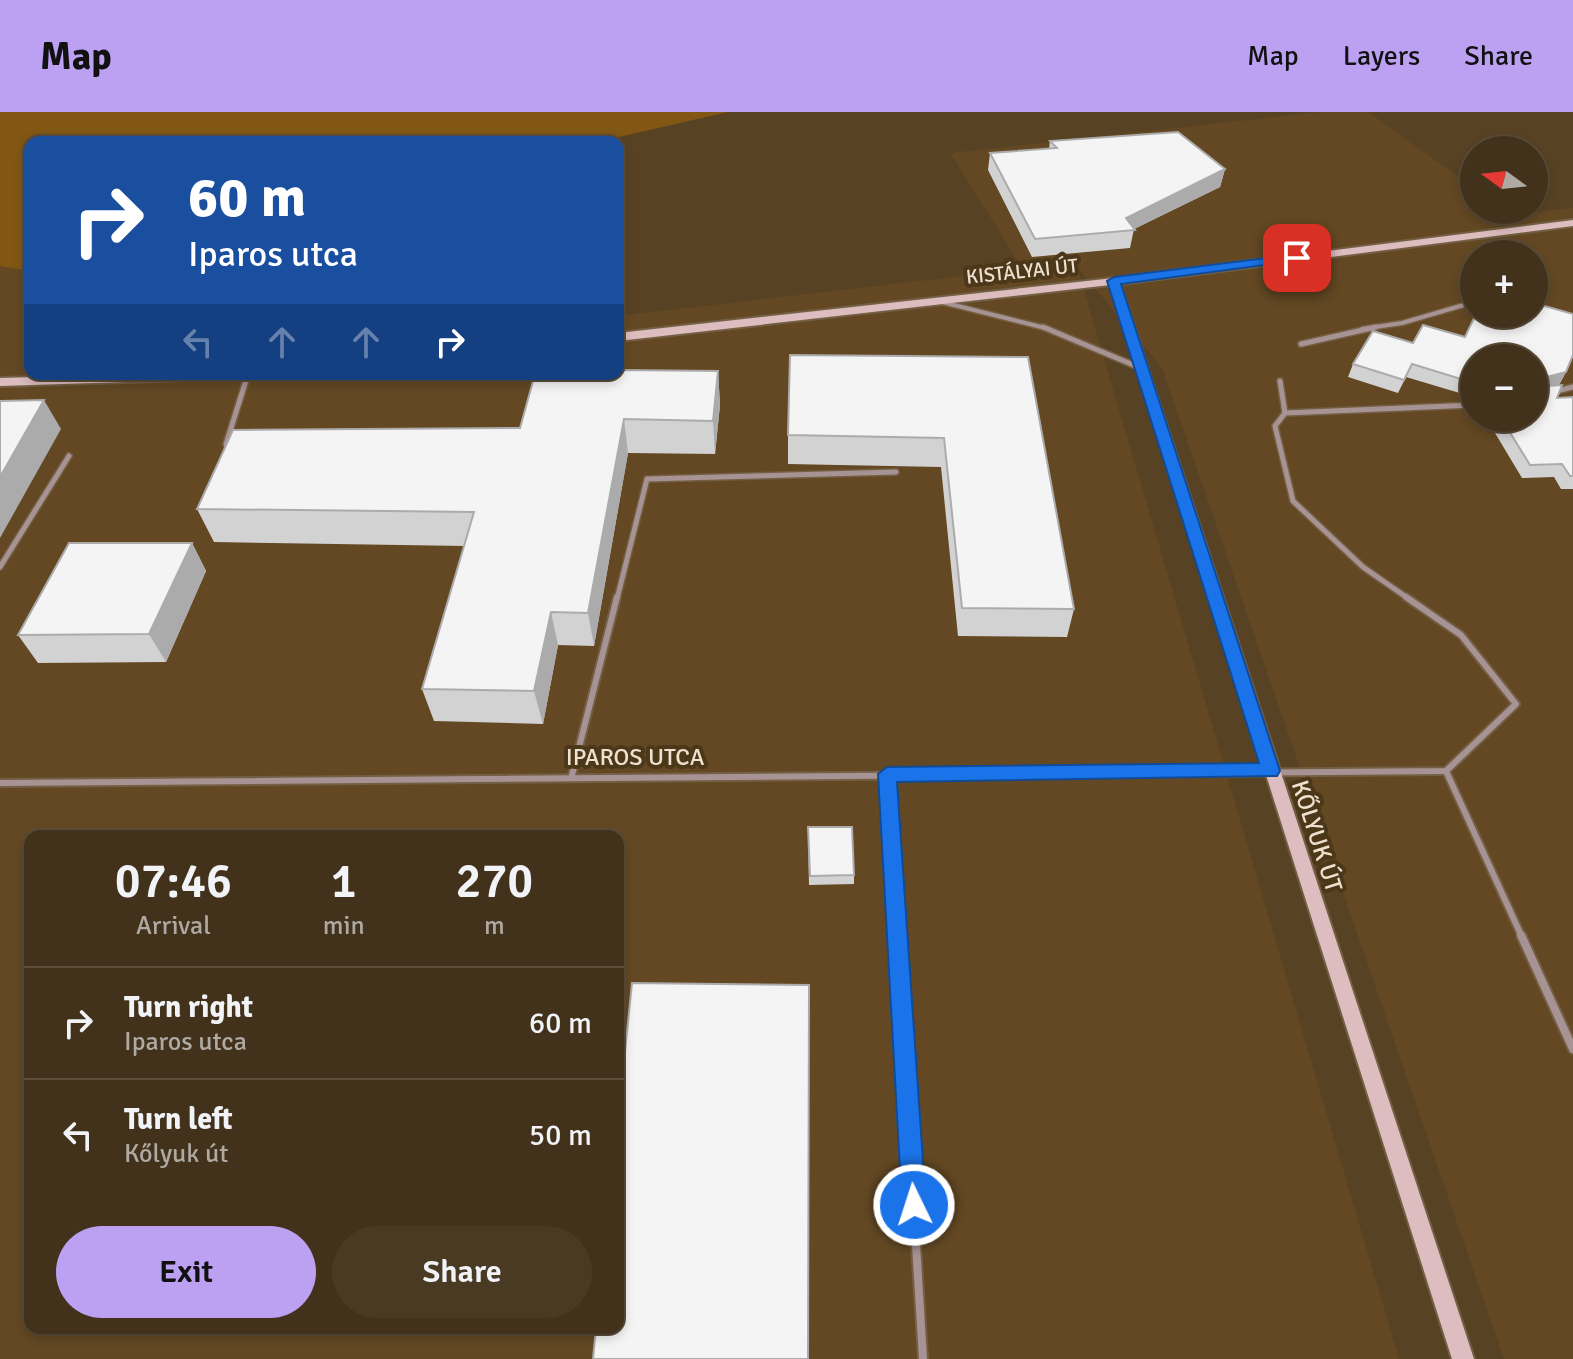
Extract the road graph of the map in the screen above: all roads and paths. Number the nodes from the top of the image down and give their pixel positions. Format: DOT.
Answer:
graph roads {
  1 [pos="1573,223"];
  2 [pos="1114,281"];
  3 [pos="935,301"];
  4 [pos="1460,306"];
  5 [pos="624,336"];
  6 [pos="1301,344"];
  7 [pos="1143,370"];
  8 [pos="62,380"];
  9 [pos="247,380"];
  10 [pos="1280,381"];
  11 [pos="0,382"];
  12 [pos="1573,387"];
  13 [pos="1548,394"];
  14 [pos="1460,406"];
  15 [pos="1285,413"];
  16 [pos="241,444"];
  17 [pos="69,456"];
  18 [pos="896,472"];
  19 [pos="0,567"];
  20 [pos="1271,771"];
  21 [pos="1446,771"];
  22 [pos="887,774"];
  23 [pos="572,775"];
  24 [pos="0,783"];
  25 [pos="1573,1049"];
  26 [pos="923,1359"];
  27 [pos="1463,1359"];
  1 -- 2 [label="main road, KISTÁLYAI ÚT"];
  2 -- 3 [label="main road, KISTÁLYAI ÚT"];
  2 -- 7 [label="main road, KŐLYUK ÚT"];
  3 -- 5 [label="main road, KISTÁLYAI ÚT"];
  3 -- 7 [label="lane"];
  4 -- 6 [label="lane"];
  7 -- 20 [label="main road, KŐLYUK ÚT"];
  8 -- 11 [label="main road"];
  9 -- 16 [label="lane"];
  10 -- 15 [label="lane"];
  12 -- 13 [label="lane"];
  14 -- 15 [label="lane"];
  15 -- 21 [label="lane"];
  17 -- 19 [label="lane"];
  18 -- 23 [label="lane"];
  20 -- 21 [label="lane, IPAROS UTCA"];
  20 -- 22 [label="lane, IPAROS UTCA"];
  20 -- 27 [label="main road, KŐLYUK ÚT"];
  21 -- 25 [label="lane"];
  22 -- 23 [label="lane, IPAROS UTCA"];
  22 -- 26 [label="lane"];
  23 -- 24 [label="lane, IPAROS UTCA"];
}
